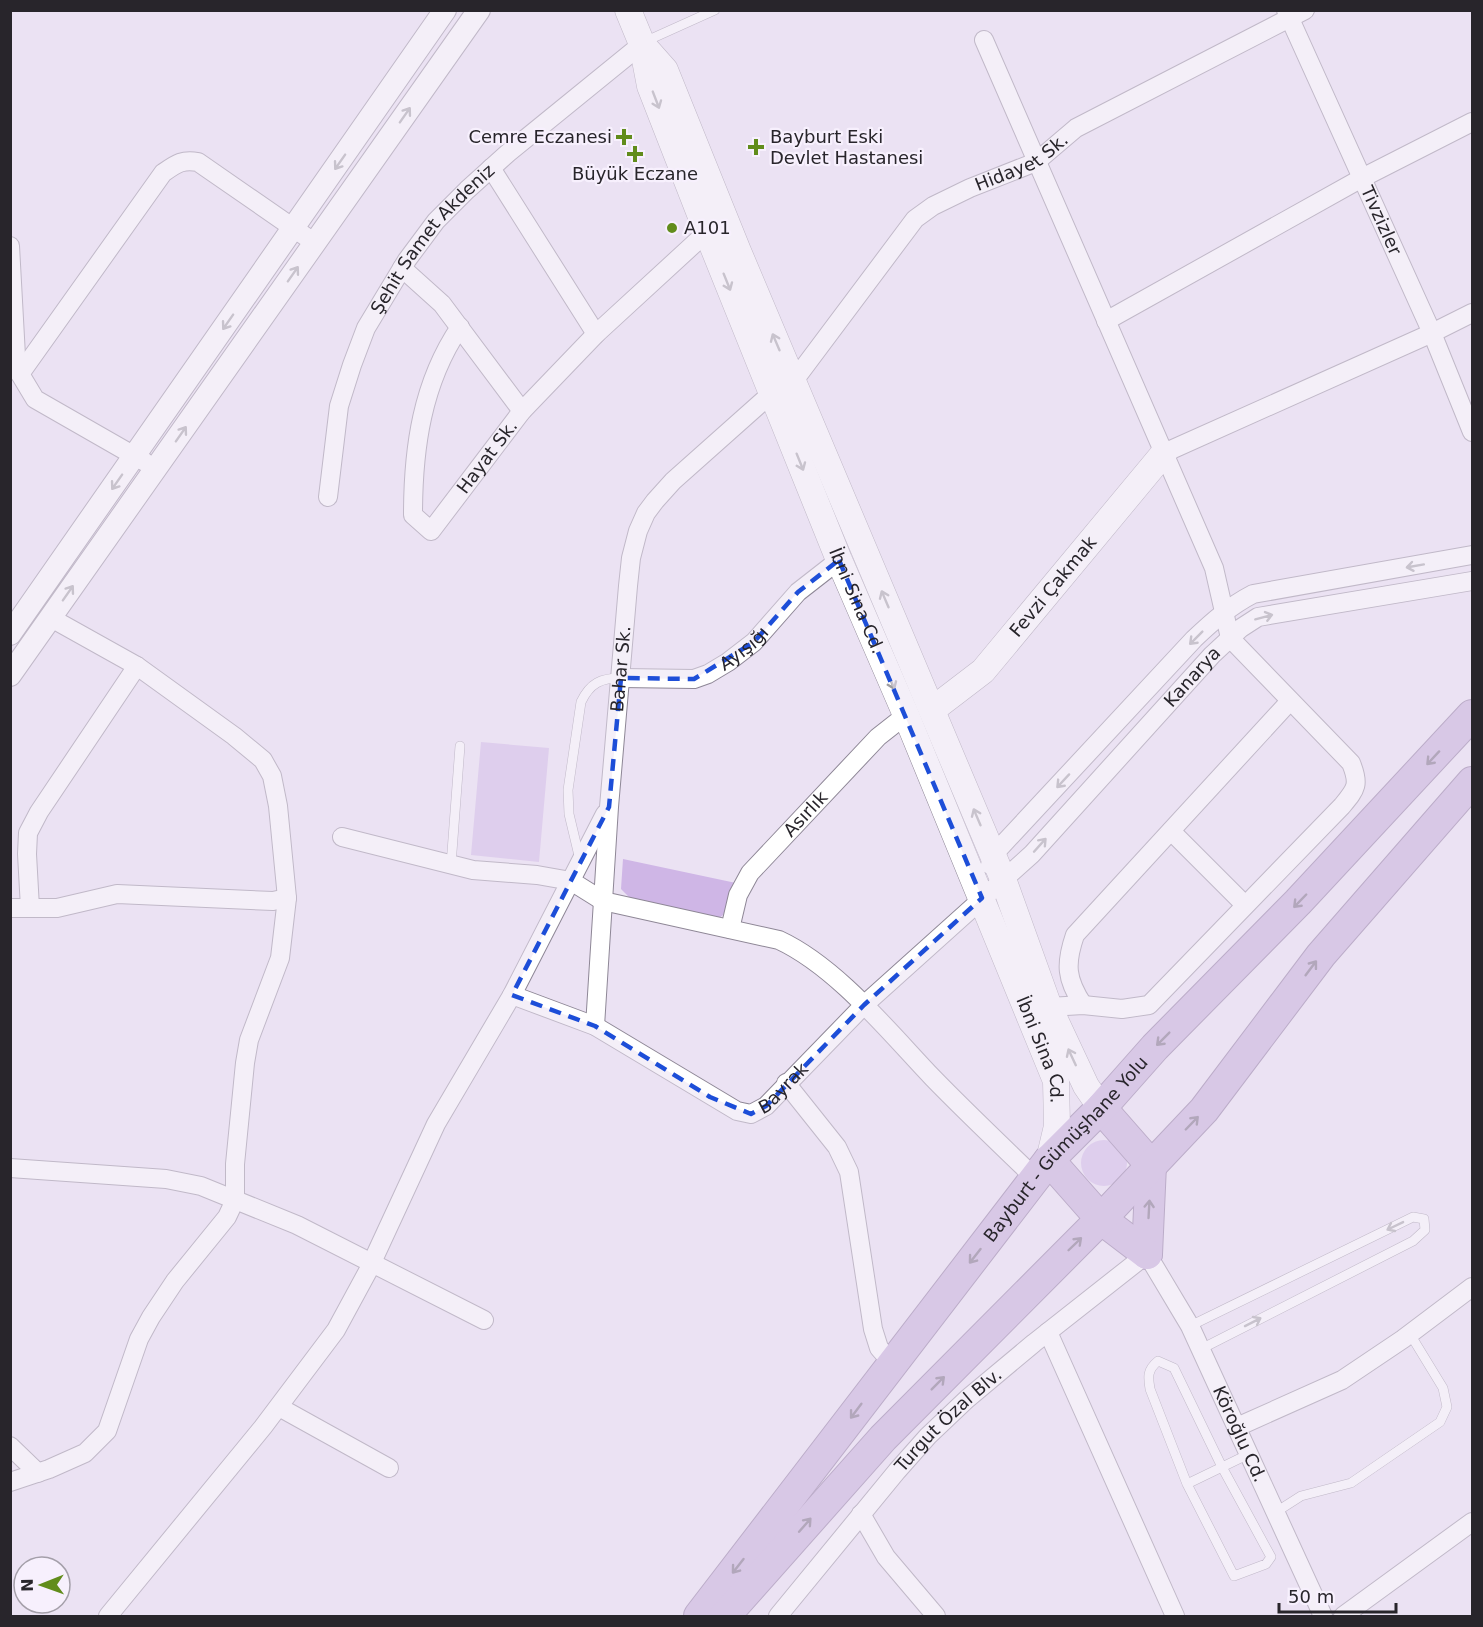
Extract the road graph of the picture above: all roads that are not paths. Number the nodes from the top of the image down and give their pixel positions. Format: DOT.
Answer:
graph roads {
  1 [pos="445,10"];
  2 [pos="479,10"];
  3 [pos="628,10"];
  4 [pos="715,10"];
  5 [pos="1294,13"];
  6 [pos="984,40"];
  7 [pos="642,44"];
  8 [pos="1473,122"];
  9 [pos="1036,162"];
  10 [pos="491,168"];
  11 [pos="1362,178"];
  12 [pos="294,228"];
  13 [pos="707,232"];
  14 [pos="315,243"];
  15 [pos="10,246"];
  16 [pos="402,268"];
  17 [pos="1473,313"];
  18 [pos="1106,321"];
  19 [pos="460,327"];
  20 [pos="1432,333"];
  21 [pos="596,334"];
  22 [pos="20,374"];
  23 [pos="783,387"];
  24 [pos="522,411"];
  25 [pos="1473,432"];
  26 [pos="1164,453"];
  27 [pos="134,456"];
  28 [pos="157,468"];
  29 [pos="328,497"];
  30 [pos="1473,555"];
  31 [pos="839,560"];
  32 [pos="1473,580"];
  33 [pos="1222,613"];
  34 [pos="51,618"];
  35 [pos="10,634"];
  36 [pos="1230,638"];
  37 [pos="137,666"];
  38 [pos="10,675"];
  39 [pos="621,678"];
  40 [pos="1290,701"];
  41 [pos="932,710"];
  42 [pos="906,715"];
  43 [pos="1473,715"];
  44 [pos="460,746"];
  45 [pos="1473,782"];
  46 [pos="609,807"];
  47 [pos="1171,831"];
  48 [pos="342,837"];
  49 [pos="993,855"];
  50 [pos="581,862"];
  51 [pos="451,865"];
  52 [pos="1003,879"];
  53 [pos="571,881"];
  54 [pos="287,898"];
  55 [pos="982,898"];
  56 [pos="603,901"];
  57 [pos="1245,905"];
  58 [pos="10,908"];
  59 [pos="30,908"];
  60 [pos="729,929"];
  61 [pos="512,995"];
  62 [pos="864,1005"];
  63 [pos="1083,1005"];
  64 [pos="1049,1007"];
  65 [pos="595,1026"];
  66 [pos="786,1083"];
  67 [pos="1101,1108"];
  68 [pos="1151,1165"];
  69 [pos="10,1168"];
  70 [pos="1042,1169"];
  71 [pos="235,1200"];
  72 [pos="1101,1219"];
  73 [pos="1147,1254"];
  74 [pos="372,1262"];
  75 [pos="1473,1287"];
  76 [pos="484,1320"];
  77 [pos="1190,1326"];
  78 [pos="1048,1332"];
  79 [pos="1410,1334"];
  80 [pos="1201,1348"];
  81 [pos="892,1363"];
  82 [pos="279,1407"];
  83 [pos="1237,1427"];
  84 [pos="10,1446"];
  85 [pos="1249,1454"];
  86 [pos="1222,1467"];
  87 [pos="389,1468"];
  88 [pos="38,1473"];
  89 [pos="10,1482"];
  90 [pos="1186,1484"];
  91 [pos="1276,1512"];
  92 [pos="861,1514"];
  93 [pos="1473,1522"];
  94 [pos="108,1617"];
  95 [pos="699,1617"];
  96 [pos="725,1617"];
  97 [pos="778,1617"];
  98 [pos="936,1617"];
  99 [pos="1175,1617"];
  100 [pos="1323,1617"];
  101 [pos="1343,1617"];
  1 -- 12 [label="street, one-way"];
  14 -- 2 [label="street, one-way"];
  3 -- 7 [label="main road, İbni Sina Cd."];
  4 -- 7 [label="lane"];
  5 -- 9 [label="street, Hidayet Sk."];
  5 -- 11 [label="street, Tivzizler"];
  6 -- 9 [label="street"];
  7 -- 10 [label="street, Şehit Samet Akdeniz"];
  7 -- 13 [label="main road, İbni Sina Cd., one-way"];
  23 -- 7 [label="main road, İbni Sina Cd., one-way"];
  8 -- 11 [label="street"];
  9 -- 18 [label="street"];
  9 -- 23 [label="street, Hidayet Sk."];
  10 -- 16 [label="street, Şehit Samet Akdeniz"];
  10 -- 21 [label="street"];
  11 -- 18 [label="street"];
  11 -- 20 [label="street, Tivzizler"];
  12 -- 14 [label="street"];
  12 -- 22 [label="street"];
  12 -- 27 [label="street, one-way"];
  13 -- 21 [label="street, Hayat Sk."];
  13 -- 23 [label="main road, İbni Sina Cd., one-way"];
  28 -- 14 [label="street, one-way"];
  15 -- 22 [label="street"];
  16 -- 19 [label="street"];
  16 -- 29 [label="street, Şehit Samet Akdeniz"];
  17 -- 20 [label="street"];
  18 -- 26 [label="street"];
  19 -- 24 [label="street"];
  19 -- 24 [label="street, Hayat Sk."];
  20 -- 25 [label="street, Tivzizler"];
  20 -- 26 [label="street"];
  21 -- 24 [label="street, Hayat Sk."];
  22 -- 27 [label="street"];
  23 -- 31 [label="main road, İbni Sina Cd., one-way"];
  23 -- 39 [label="street, Bahar Sk."];
  41 -- 23 [label="main road, İbni Sina Cd., one-way"];
  26 -- 33 [label="street"];
  26 -- 41 [label="main road, Fevzi Çakmak"];
  27 -- 28 [label="street"];
  27 -- 35 [label="street, one-way"];
  34 -- 28 [label="street, one-way"];
  30 -- 33 [label="street, one-way"];
  31 -- 39 [label="street, Ayışığı"];
  31 -- 42 [label="main road, İbni Sina Cd., one-way"];
  36 -- 32 [label="street, Kanarya, one-way"];
  33 -- 36 [label="street"];
  33 -- 49 [label="street, one-way"];
  34 -- 37 [label="street"];
  34 -- 38 [label="street"];
  36 -- 40 [label="street"];
  52 -- 36 [label="street, Kanarya, one-way"];
  37 -- 54 [label="street"];
  37 -- 59 [label="street"];
  39 -- 46 [label="street, Bahar Sk."];
  39 -- 50 [label="lane"];
  40 -- 47 [label="street"];
  40 -- 57 [label="street"];
  49 -- 41 [label="main road, İbni Sina Cd., one-way"];
  42 -- 55 [label="main road, İbni Sina Cd."];
  42 -- 60 [label="street, Asırlık"];
  43 -- 67 [label="highway, Bayburt - Gümüşhane Yolu, one-way"];
  44 -- 51 [label="lane"];
  68 -- 45 [label="highway, one-way"];
  46 -- 50 [label="street"];
  46 -- 56 [label="street, Bahar Sk."];
  47 -- 57 [label="street"];
  47 -- 63 [label="street"];
  48 -- 51 [label="street"];
  49 -- 52 [label="main road, İbni Sina Cd."];
  49 -- 55 [label="street"];
  50 -- 53 [label="street"];
  51 -- 53 [label="street"];
  52 -- 55 [label="street, Kanarya"];
  52 -- 64 [label="main road, İbni Sina Cd."];
  53 -- 56 [label="street"];
  53 -- 61 [label="street"];
  54 -- 59 [label="street"];
  54 -- 71 [label="street"];
  55 -- 62 [label="street, Bayrak"];
  55 -- 70 [label="main road, İbni Sina Cd."];
  56 -- 60 [label="street"];
  56 -- 65 [label="street, Bahar Sk."];
  57 -- 63 [label="street"];
  58 -- 59 [label="street"];
  60 -- 62 [label="street"];
  61 -- 65 [label="street, Bayrak"];
  61 -- 74 [label="street"];
  62 -- 66 [label="street, Bayrak"];
  62 -- 70 [label="street"];
  63 -- 64 [label="street"];
  67 -- 64 [label="main road, İbni Sina Cd., one-way"];
  65 -- 66 [label="street, Bayrak"];
  66 -- 81 [label="street"];
  67 -- 68 [label="highway"];
  67 -- 70 [label="highway, Bayburt - Gümüşhane Yolu"];
  68 -- 72 [label="highway"];
  73 -- 68 [label="highway, one-way"];
  69 -- 71 [label="street"];
  70 -- 72 [label="highway"];
  70 -- 81 [label="highway, Bayburt - Gümüşhane Yolu, one-way"];
  71 -- 74 [label="street"];
  71 -- 88 [label="street"];
  72 -- 73 [label="highway"];
  96 -- 72 [label="highway, one-way"];
  73 -- 77 [label="street, Köroğlu Cd."];
  73 -- 78 [label="street, Turgut Özal Blv."];
  74 -- 76 [label="street"];
  74 -- 82 [label="street"];
  75 -- 79 [label="street"];
  77 -- 80 [label="street, Köroğlu Cd."];
  80 -- 77 [label="lane, one-way"];
  78 -- 92 [label="street, Turgut Özal Blv."];
  78 -- 99 [label="street"];
  79 -- 83 [label="street"];
  79 -- 91 [label="lane"];
  80 -- 83 [label="street, Köroğlu Cd."];
  81 -- 95 [label="highway, Bayburt - Gümüşhane Yolu, one-way"];
  82 -- 87 [label="street"];
  82 -- 94 [label="street"];
  83 -- 85 [label="street, Köroğlu Cd."];
  84 -- 88 [label="street"];
  85 -- 86 [label="lane"];
  85 -- 91 [label="street, Köroğlu Cd."];
  86 -- 90 [label="lane"];
  86 -- 90 [label="lane"];
  86 -- 90 [label="lane"];
  88 -- 89 [label="street"];
  91 -- 100 [label="street, Köroğlu Cd."];
  92 -- 97 [label="street, Turgut Özal Blv."];
  92 -- 98 [label="street"];
  93 -- 101 [label="street"];
}
